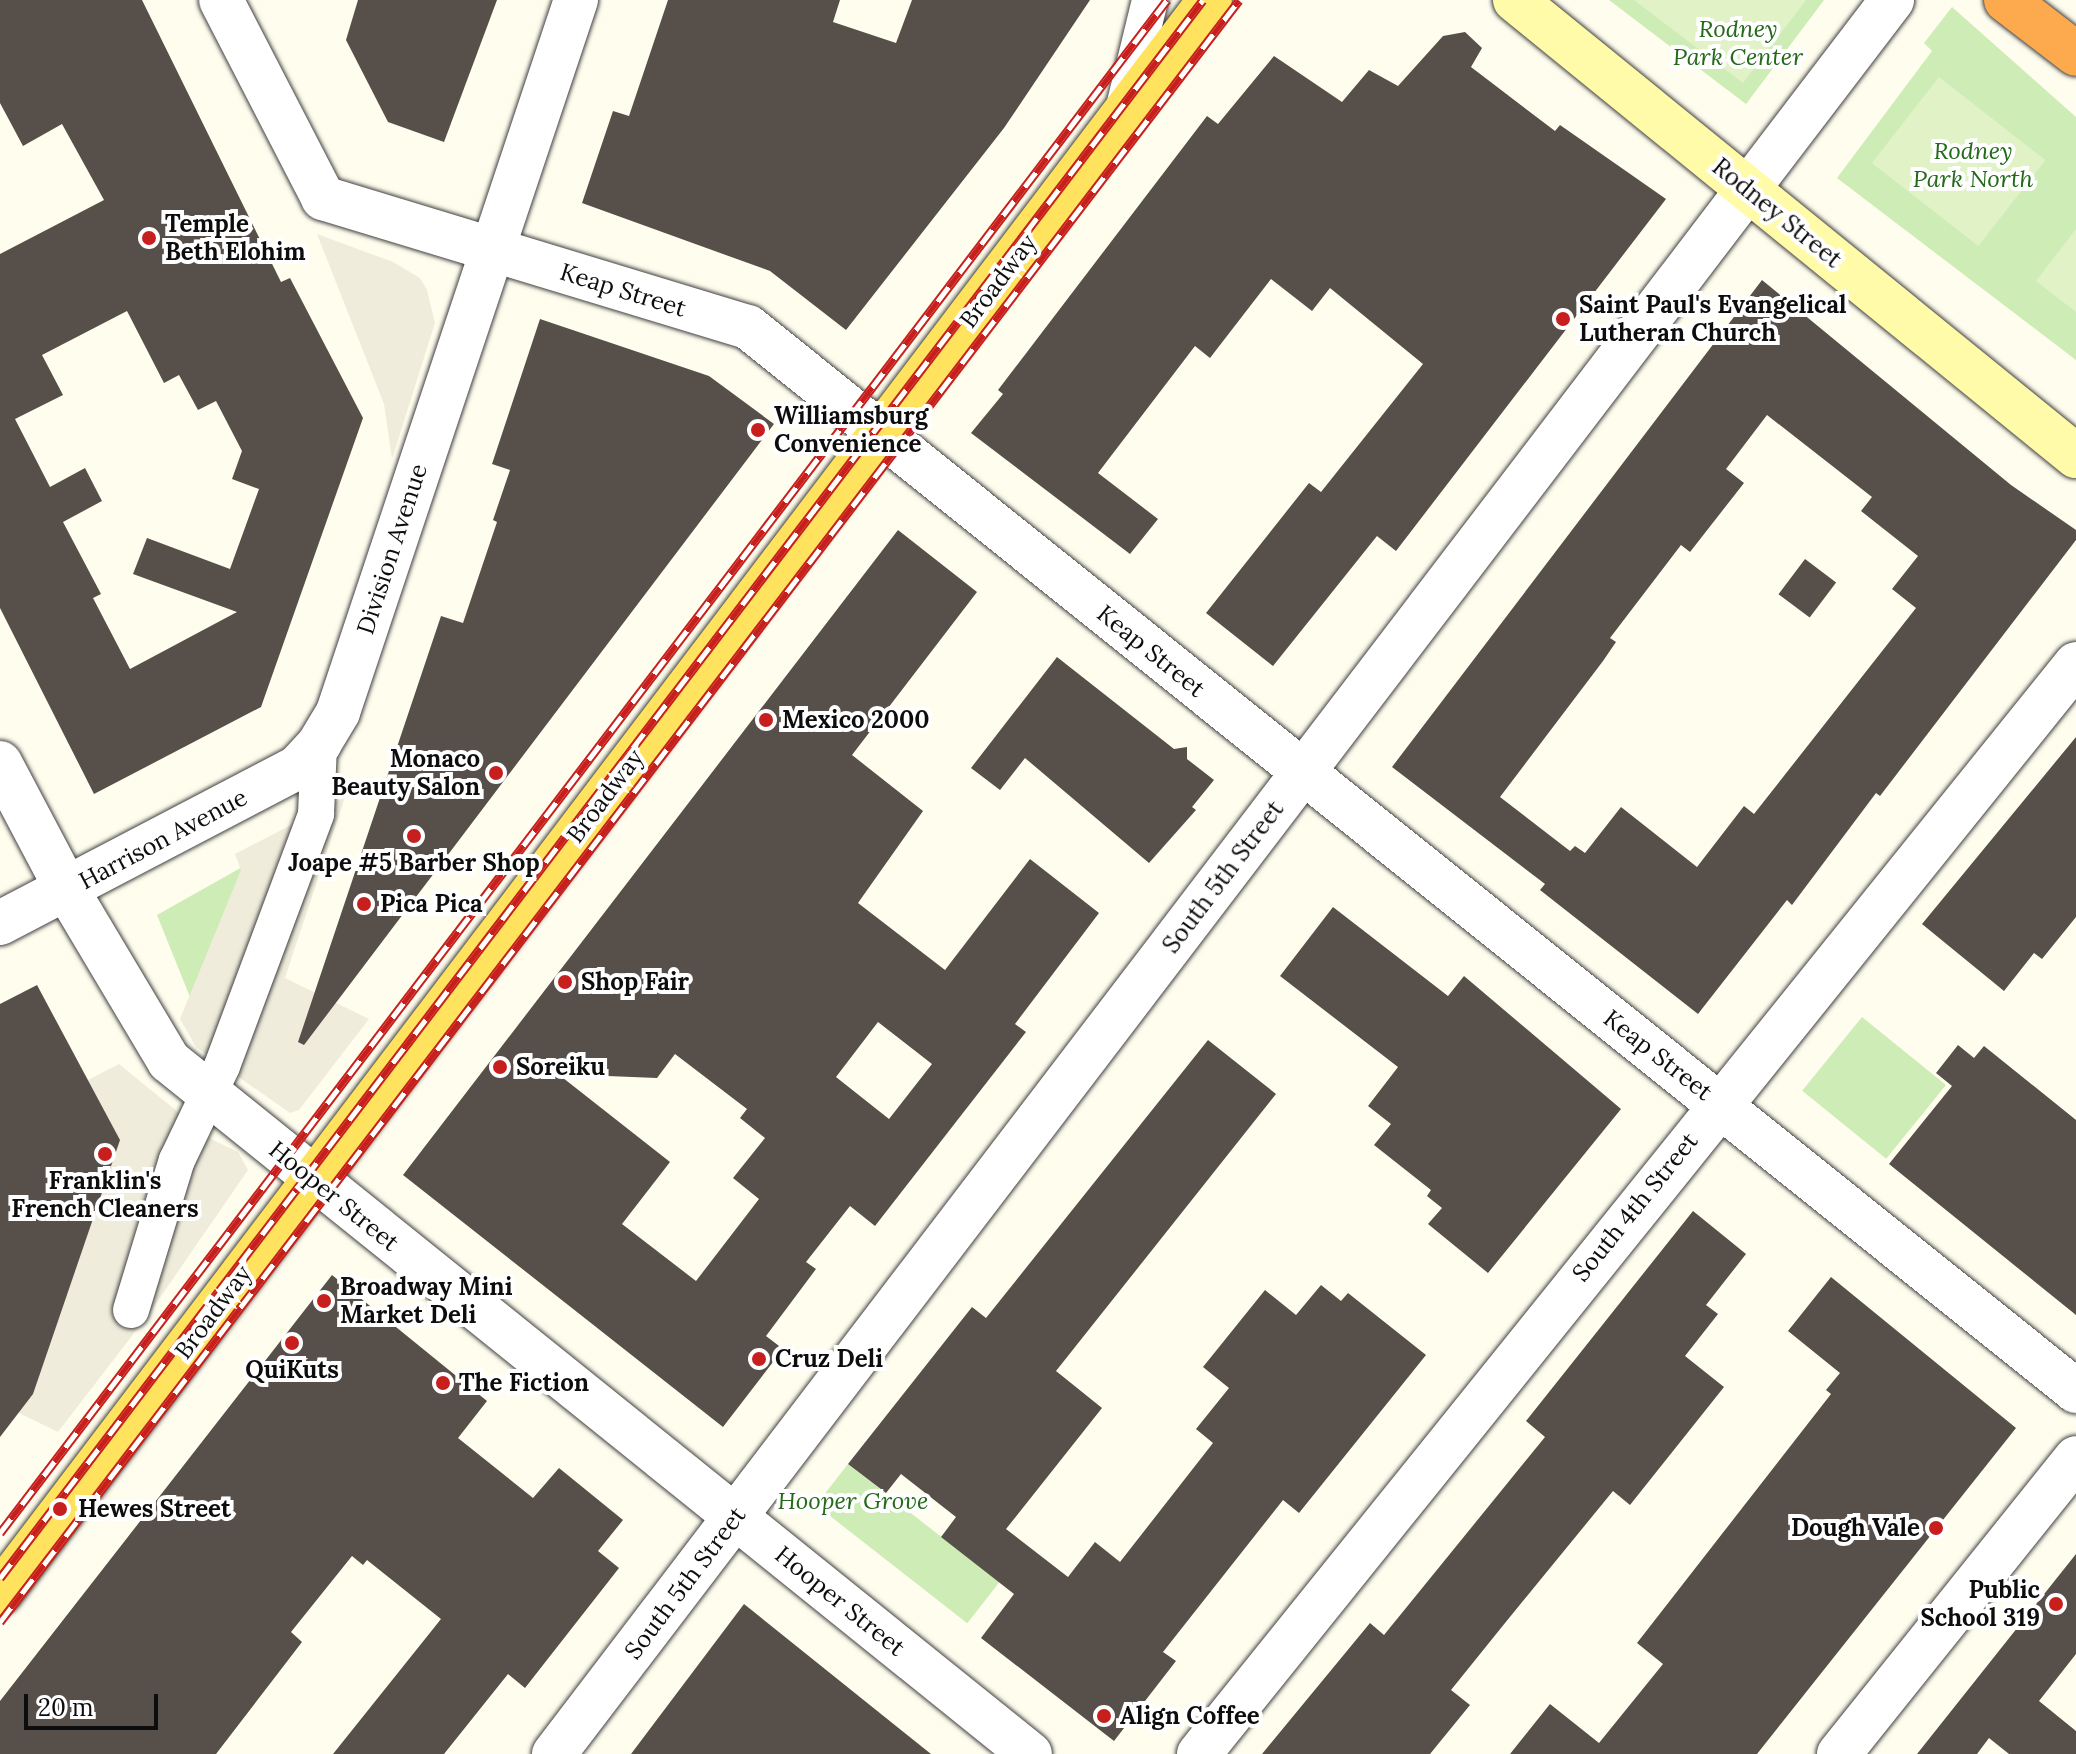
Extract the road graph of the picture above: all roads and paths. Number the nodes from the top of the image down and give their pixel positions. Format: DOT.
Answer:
graph roads {
  1 [pos="221,0"];
  2 [pos="576,0"];
  3 [pos="1150,0"];
  4 [pos="1210,0"];
  5 [pos="1515,0"];
  6 [pos="2006,0"];
  7 [pos="1884,11"];
  8 [pos="2076,54"];
  9 [pos="1123,114"];
  10 [pos="1748,190"];
  11 [pos="493,251"];
  12 [pos="881,434"];
  13 [pos="2076,456"];
  14 [pos="2076,664"];
  15 [pos="319,744"];
  16 [pos="0,763"];
  17 [pos="1303,773"];
  18 [pos="67,890"];
  19 [pos="0,923"];
  20 [pos="206,1094"];
  21 [pos="1719,1103"];
  22 [pos="313,1180"];
  23 [pos="131,1310"];
  24 [pos="2076,1391"];
  25 [pos="2076,1458"];
  26 [pos="735,1517"];
  27 [pos="0,1593"];
  28 [pos="554,1754"];
  29 [pos="1030,1754"];
  30 [pos="1199,1754"];
  31 [pos="1839,1754"];
  1 -- 11 [label="street, Keap Street"];
  2 -- 11 [label="street, Division Avenue"];
  3 -- 9 [label="street"];
  4 -- 9 [label="main road, Broadway"];
  5 -- 10 [label="main road, Rodney Street"];
  6 -- 8 [label="highway"];
  7 -- 10 [label="street, South 5th Street"];
  9 -- 12 [label="main road, Broadway"];
  10 -- 13 [label="main road, Rodney Street"];
  10 -- 17 [label="street, South 5th Street"];
  11 -- 12 [label="street, Keap Street"];
  11 -- 15 [label="street, Division Avenue"];
  12 -- 17 [label="street, Keap Street"];
  12 -- 22 [label="main road, Broadway"];
  14 -- 21 [label="street, South 4th Street"];
  15 -- 18 [label="street, Harrison Avenue"];
  15 -- 20 [label="street, Division Avenue"];
  16 -- 18 [label="street, Hooper Street"];
  17 -- 21 [label="street, Keap Street"];
  17 -- 26 [label="street, South 5th Street"];
  18 -- 19 [label="street, Harrison Avenue"];
  18 -- 20 [label="street, Hooper Street"];
  20 -- 22 [label="street, Hooper Street"];
  20 -- 23 [label="street"];
  21 -- 24 [label="street, Keap Street"];
  21 -- 30 [label="street, South 4th Street"];
  22 -- 26 [label="street, Hooper Street"];
  22 -- 27 [label="main road, Broadway"];
  25 -- 31 [label="street"];
  26 -- 28 [label="street, South 5th Street"];
  26 -- 29 [label="street, Hooper Street"];
}
